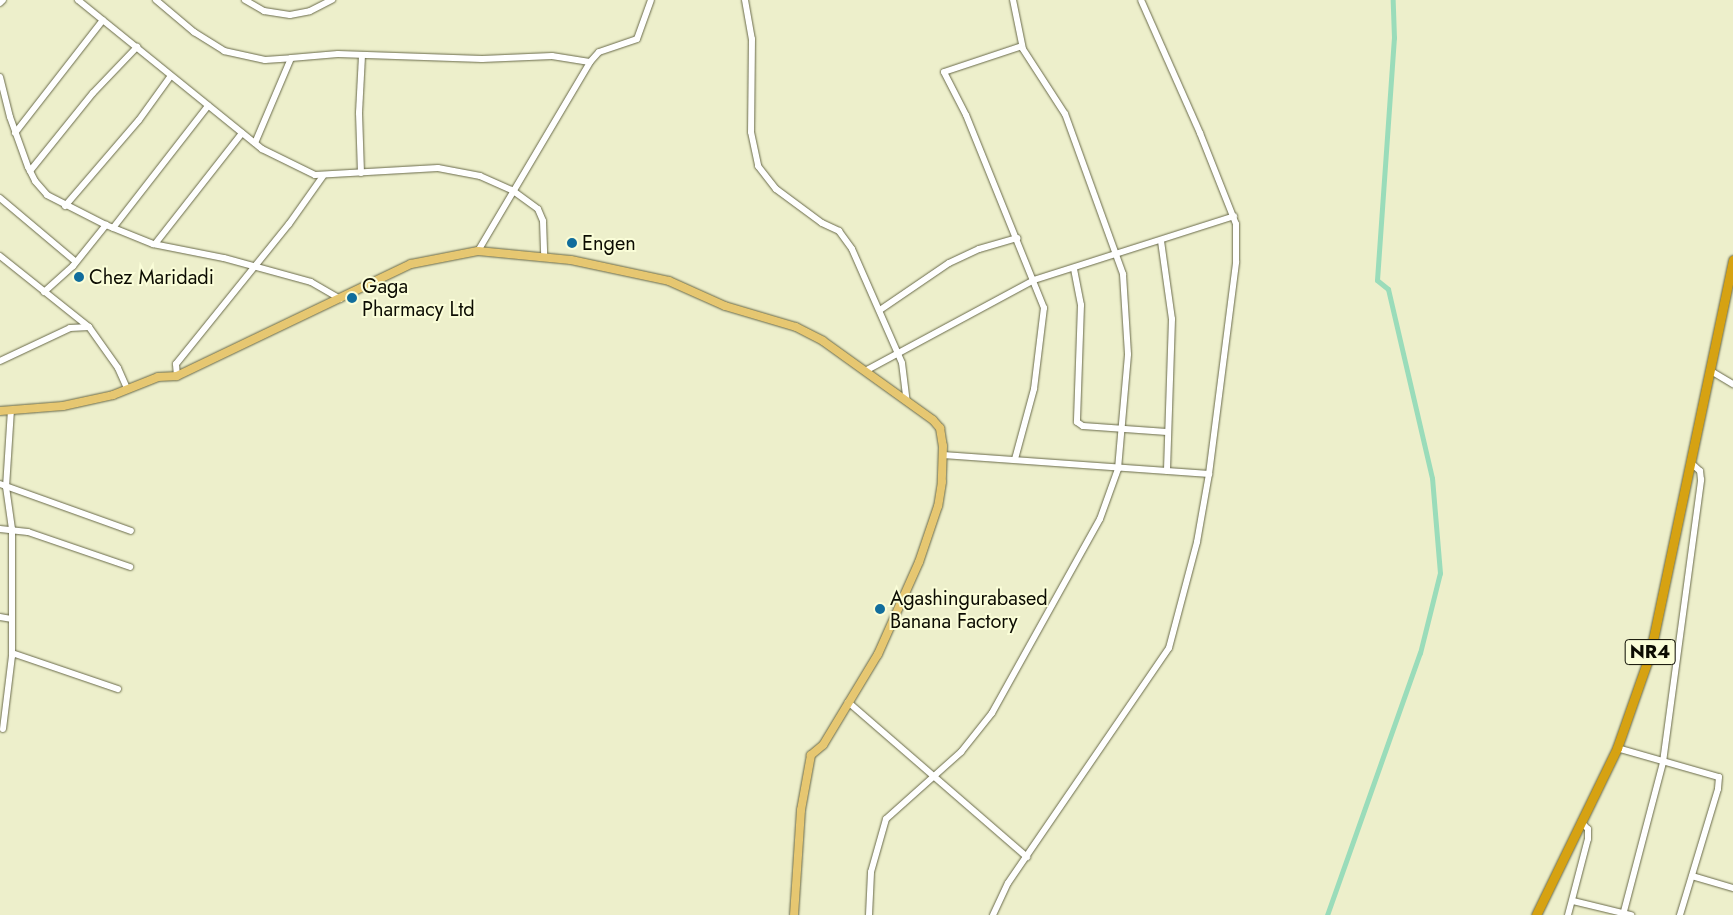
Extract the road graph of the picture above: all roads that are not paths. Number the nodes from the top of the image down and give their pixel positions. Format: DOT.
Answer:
graph roads {
  1 [pos="3,0"];
  2 [pos="78,0"];
  3 [pos="156,0"];
  4 [pos="245,0"];
  5 [pos="332,0"];
  6 [pos="651,0"];
  7 [pos="745,0"];
  8 [pos="1141,0"];
  9 [pos="1015,1"];
  10 [pos="0,3"];
  11 [pos="103,20"];
  12 [pos="1022,46"];
  13 [pos="137,47"];
  14 [pos="362,55"];
  15 [pos="291,58"];
  16 [pos="590,62"];
  17 [pos="170,77"];
  18 [pos="0,78"];
  19 [pos="208,106"];
  20 [pos="15,133"];
  21 [pos="242,133"];
  22 [pos="255,143"];
  23 [pos="30,171"];
  24 [pos="361,173"];
  25 [pos="323,176"];
  26 [pos="512,190"];
  27 [pos="0,198"];
  28 [pos="65,206"];
  29 [pos="1234,216"];
  30 [pos="109,226"];
  31 [pos="1017,238"];
  32 [pos="1161,241"];
  33 [pos="155,244"];
  34 [pos="478,251"];
  35 [pos="1117,252"];
  36 [pos="0,256"];
  37 [pos="544,256"];
  38 [pos="1733,260"];
  39 [pos="76,262"];
  40 [pos="252,266"];
  41 [pos="1074,269"];
  42 [pos="1034,280"];
  43 [pos="44,292"];
  44 [pos="341,298"];
  45 [pos="880,310"];
  46 [pos="89,327"];
  47 [pos="899,354"];
  48 [pos="0,361"];
  49 [pos="867,370"];
  50 [pos="1711,372"];
  51 [pos="177,376"];
  52 [pos="1733,384"];
  53 [pos="127,388"];
  54 [pos="907,401"];
  55 [pos="11,410"];
  56 [pos="0,411"];
  57 [pos="1121,429"];
  58 [pos="1167,432"];
  59 [pos="943,455"];
  60 [pos="1015,459"];
  61 [pos="1690,462"];
  62 [pos="1118,469"];
  63 [pos="1167,471"];
  64 [pos="1209,474"];
  65 [pos="3,485"];
  66 [pos="0,529"];
  67 [pos="12,529"];
  68 [pos="131,531"];
  69 [pos="130,567"];
  70 [pos="0,617"];
  71 [pos="11,619"];
  72 [pos="12,652"];
  73 [pos="118,689"];
  74 [pos="848,702"];
  75 [pos="3,729"];
  76 [pos="1617,748"];
  77 [pos="1664,762"];
  78 [pos="935,778"];
  79 [pos="1582,822"];
  80 [pos="1027,857"];
  81 [pos="1692,876"];
  82 [pos="1733,888"];
  83 [pos="1573,900"];
  84 [pos="1623,914"];
  85 [pos="794,915"];
  86 [pos="869,915"];
  87 [pos="993,915"];
  88 [pos="1536,915"];
  89 [pos="1568,915"];
  90 [pos="1631,915"];
  91 [pos="1680,915"];
  1 -- 10 [label="street"];
  2 -- 11 [label="street"];
  3 -- 15 [label="street"];
  4 -- 5 [label="street"];
  6 -- 16 [label="street"];
  7 -- 45 [label="street"];
  8 -- 29 [label="street"];
  9 -- 12 [label="street"];
  11 -- 13 [label="street"];
  11 -- 20 [label="street"];
  12 -- 31 [label="street"];
  12 -- 35 [label="street"];
  13 -- 17 [label="street"];
  13 -- 23 [label="street"];
  14 -- 15 [label="street"];
  14 -- 16 [label="street"];
  14 -- 24 [label="street"];
  15 -- 22 [label="street"];
  16 -- 26 [label="street"];
  17 -- 19 [label="street"];
  17 -- 28 [label="street"];
  18 -- 20 [label="street"];
  19 -- 21 [label="street"];
  19 -- 30 [label="street"];
  20 -- 23 [label="street"];
  21 -- 22 [label="street"];
  21 -- 33 [label="street"];
  22 -- 25 [label="street"];
  23 -- 28 [label="street"];
  24 -- 25 [label="street"];
  24 -- 26 [label="street"];
  25 -- 40 [label="street"];
  26 -- 34 [label="street"];
  26 -- 37 [label="street"];
  27 -- 39 [label="street"];
  28 -- 30 [label="street"];
  29 -- 32 [label="street"];
  29 -- 64 [label="street"];
  30 -- 33 [label="street"];
  30 -- 39 [label="street"];
  31 -- 42 [label="street"];
  31 -- 45 [label="street"];
  32 -- 35 [label="street"];
  32 -- 58 [label="street"];
  33 -- 40 [label="street"];
  34 -- 37 [label="main road"];
  34 -- 44 [label="main road"];
  35 -- 41 [label="street"];
  35 -- 57 [label="street"];
  36 -- 43 [label="street"];
  37 -- 49 [label="main road"];
  38 -- 50 [label="highway, NR4"];
  39 -- 43 [label="street"];
  40 -- 44 [label="street"];
  40 -- 51 [label="street"];
  41 -- 42 [label="street"];
  41 -- 57 [label="street"];
  42 -- 47 [label="street"];
  42 -- 60 [label="street"];
  43 -- 46 [label="street"];
  44 -- 51 [label="main road"];
  45 -- 47 [label="street"];
  46 -- 48 [label="street"];
  46 -- 53 [label="street"];
  47 -- 49 [label="street"];
  47 -- 54 [label="street"];
  49 -- 54 [label="main road"];
  50 -- 52 [label="street"];
  50 -- 61 [label="highway, NR4"];
  51 -- 53 [label="main road"];
  53 -- 55 [label="main road"];
  54 -- 59 [label="main road"];
  55 -- 56 [label="main road"];
  55 -- 65 [label="street"];
  57 -- 58 [label="street"];
  57 -- 62 [label="street"];
  58 -- 63 [label="street"];
  59 -- 60 [label="street"];
  59 -- 74 [label="main road"];
  60 -- 62 [label="street"];
  61 -- 76 [label="highway, NR4"];
  61 -- 77 [label="street"];
  62 -- 63 [label="street"];
  62 -- 78 [label="street"];
  63 -- 64 [label="street"];
  64 -- 80 [label="street"];
  65 -- 67 [label="street"];
  65 -- 68 [label="street"];
  66 -- 67 [label="street"];
  67 -- 69 [label="street"];
  67 -- 71 [label="street"];
  70 -- 71 [label="street"];
  71 -- 72 [label="street"];
  72 -- 73 [label="street"];
  72 -- 75 [label="street"];
  74 -- 78 [label="street"];
  74 -- 85 [label="main road"];
  76 -- 77 [label="street"];
  76 -- 79 [label="highway, NR4"];
  77 -- 81 [label="street"];
  77 -- 84 [label="street"];
  78 -- 80 [label="street"];
  78 -- 86 [label="street"];
  79 -- 83 [label="street"];
  79 -- 88 [label="highway, NR4"];
  80 -- 87 [label="street"];
  81 -- 82 [label="street"];
  81 -- 91 [label="street"];
  83 -- 84 [label="street"];
  83 -- 89 [label="street"];
  84 -- 90 [label="street"];
}
